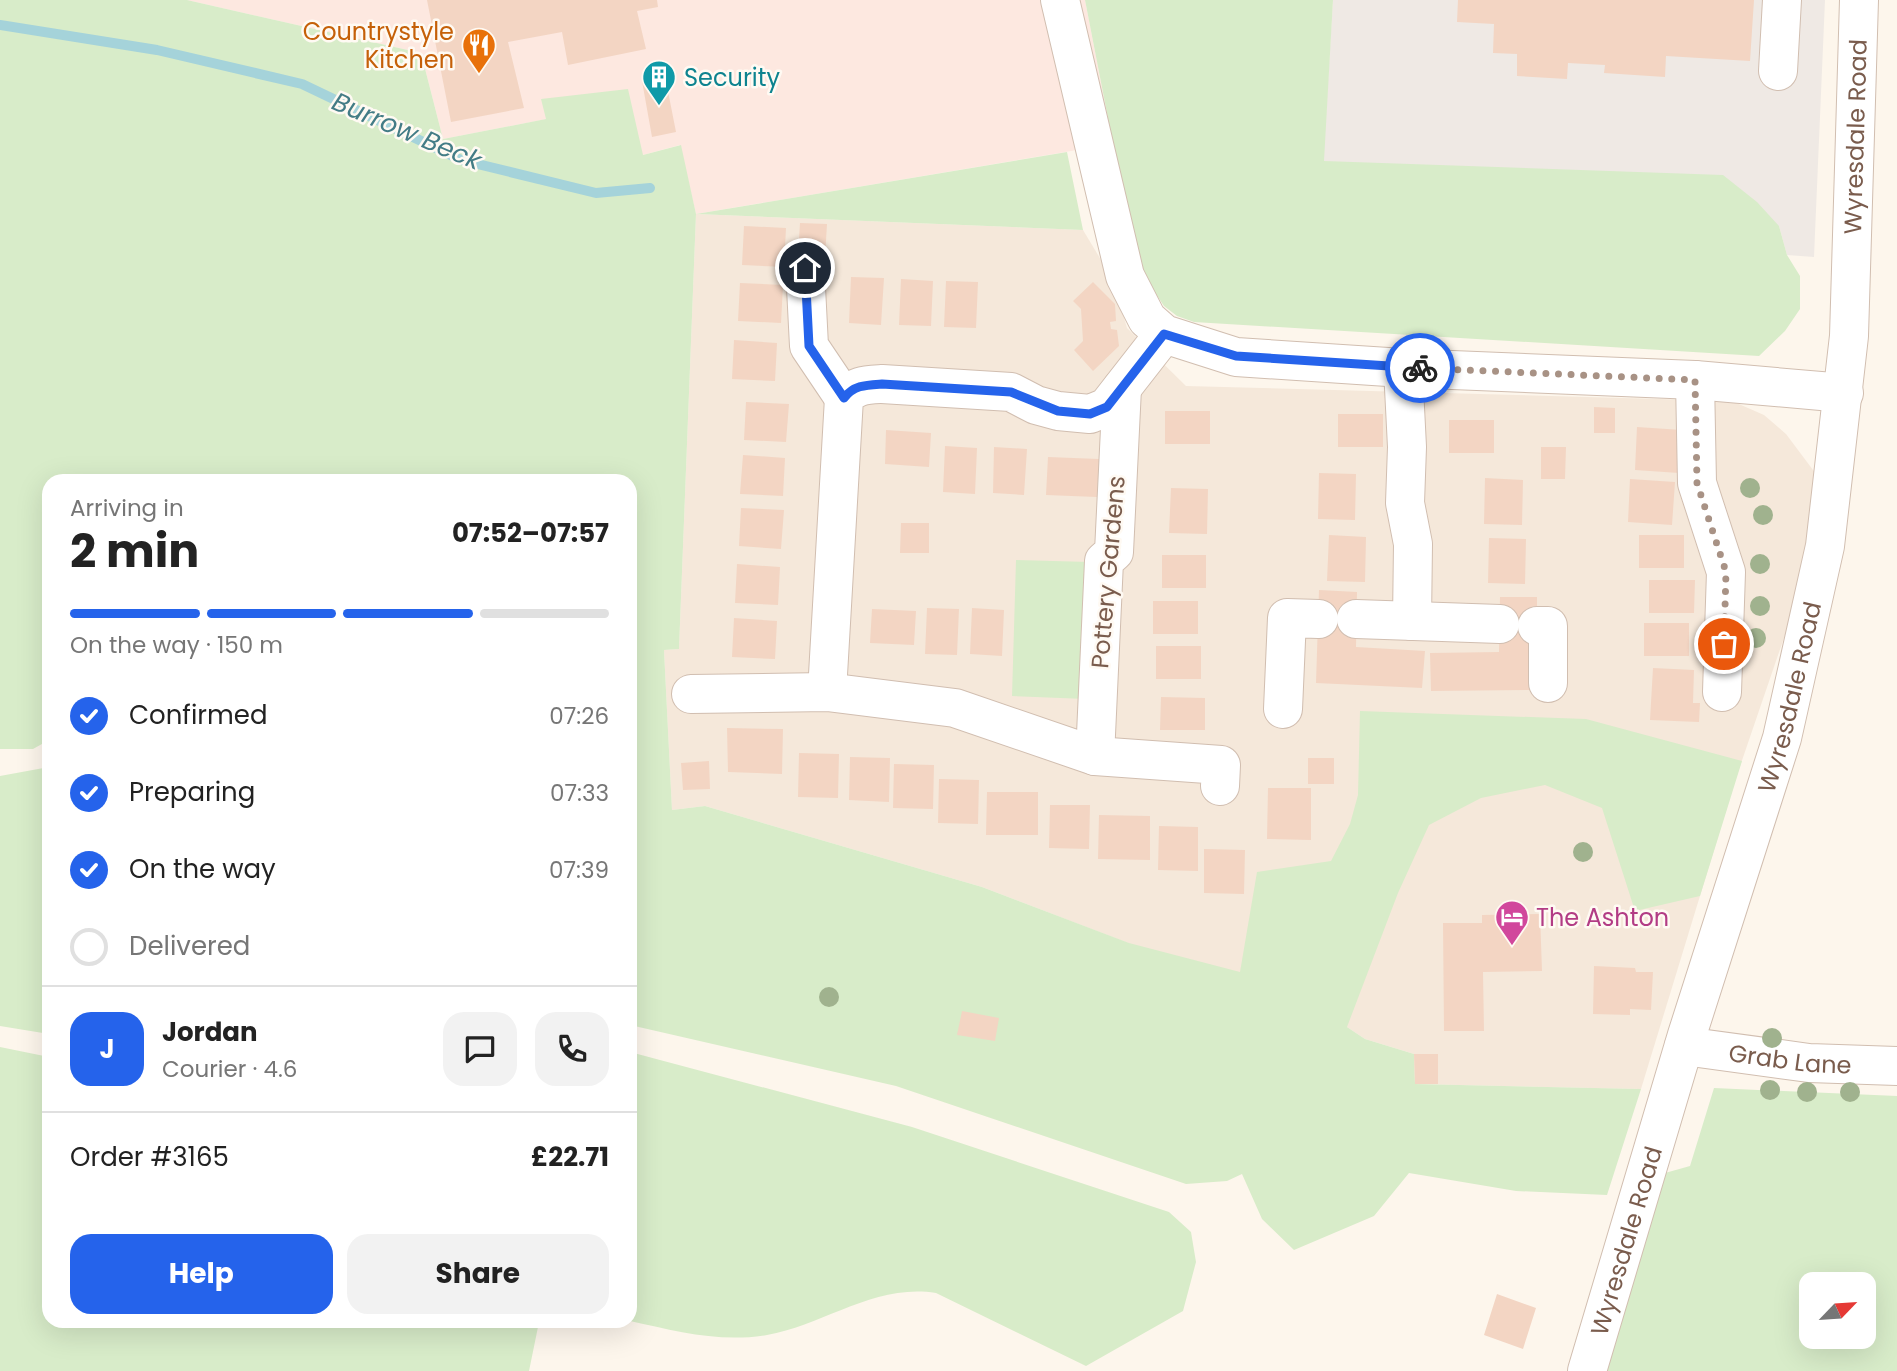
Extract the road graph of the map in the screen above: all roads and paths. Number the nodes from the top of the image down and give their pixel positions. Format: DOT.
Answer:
graph roads {
  1 [pos="1060,0"];
  2 [pos="1782,0"];
  3 [pos="1859,0"];
  4 [pos="1778,71"];
  5 [pos="805,268"];
  6 [pos="1164,334"];
  7 [pos="1403,368"];
  8 [pos="1695,380"];
  9 [pos="1122,388"];
  10 [pos="1844,393"];
  11 [pos="844,398"];
  12 [pos="1319,619"];
  13 [pos="1500,624"];
  14 [pos="1537,626"];
  15 [pos="1548,683"];
  16 [pos="827,692"];
  17 [pos="1722,692"];
  18 [pos="691,694"];
  19 [pos="1283,709"];
  20 [pos="1095,756"];
  21 [pos="1220,786"];
  22 [pos="1684,1045"];
  23 [pos="1897,1066"];
  24 [pos="1587,1371"];
  1 -- 6 [label="street"];
  2 -- 4 [label="street"];
  3 -- 10 [label="street, Wyresdale Road"];
  5 -- 11 [label="street"];
  6 -- 7 [label="street"];
  6 -- 9 [label="street"];
  7 -- 8 [label="street"];
  7 -- 13 [label="street"];
  8 -- 10 [label="street"];
  8 -- 17 [label="street"];
  9 -- 11 [label="street"];
  9 -- 20 [label="street, Pottery Gardens"];
  10 -- 22 [label="street, Wyresdale Road"];
  11 -- 16 [label="street"];
  12 -- 19 [label="street"];
  14 -- 15 [label="street"];
  16 -- 18 [label="street"];
  16 -- 20 [label="street"];
  20 -- 21 [label="street"];
  22 -- 23 [label="street, Grab Lane"];
  22 -- 24 [label="street, Wyresdale Road"];
}
